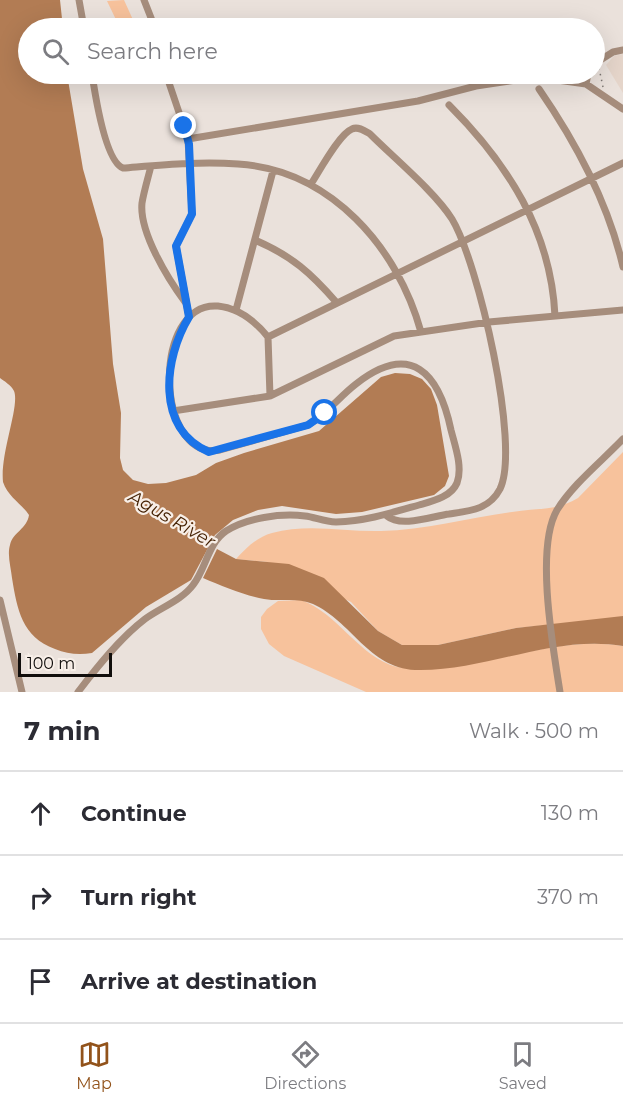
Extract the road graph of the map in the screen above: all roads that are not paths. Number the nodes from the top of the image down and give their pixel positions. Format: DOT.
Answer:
graph roads {
  1 [pos="79,0"];
  2 [pos="144,0"];
  3 [pos="82,18"];
  4 [pos="151,18"];
  5 [pos="623,50"];
  6 [pos="605,58"];
  7 [pos="94,84"];
  8 [pos="169,84"];
  9 [pos="488,84"];
  10 [pos="586,84"];
  11 [pos="539,89"];
  12 [pos="449,105"];
  13 [pos="623,108"];
  14 [pos="188,139"];
  15 [pos="623,163"];
  16 [pos="190,164"];
  17 [pos="151,166"];
  18 [pos="273,171"];
  19 [pos="592,177"];
  20 [pos="311,184"];
  21 [pos="526,209"];
  22 [pos="255,240"];
  23 [pos="461,241"];
  24 [pos="623,267"];
  25 [pos="397,272"];
  26 [pos="337,303"];
  27 [pos="187,304"];
  28 [pos="236,310"];
  29 [pos="623,310"];
  30 [pos="555,316"];
  31 [pos="189,317"];
  32 [pos="489,322"];
  33 [pos="421,332"];
  34 [pos="268,337"];
  35 [pos="270,396"];
  36 [pos="173,411"];
  37 [pos="623,439"];
  38 [pos="387,516"];
  39 [pos="0,600"];
  40 [pos="22,692"];
  41 [pos="78,692"];
  42 [pos="560,692"];
  1 -- 3 [label="street"];
  2 -- 4 [label="street"];
  5 -- 6 [label="street"];
  7 -- 17 [label="street"];
  8 -- 14 [label="street"];
  9 -- 14 [label="street"];
  10 -- 13 [label="street"];
  11 -- 19 [label="street"];
  12 -- 21 [label="street"];
  14 -- 16 [label="street"];
  15 -- 19 [label="street"];
  16 -- 17 [label="street"];
  16 -- 18 [label="street"];
  16 -- 27 [label="street"];
  17 -- 27 [label="street"];
  18 -- 20 [label="street"];
  18 -- 22 [label="street"];
  19 -- 21 [label="street"];
  19 -- 24 [label="street"];
  20 -- 23 [label="street"];
  20 -- 25 [label="street"];
  21 -- 23 [label="street"];
  21 -- 30 [label="street"];
  22 -- 26 [label="street"];
  22 -- 28 [label="street"];
  23 -- 25 [label="street"];
  23 -- 32 [label="street"];
  25 -- 26 [label="street"];
  25 -- 33 [label="street"];
  26 -- 34 [label="street"];
  27 -- 31 [label="street"];
  28 -- 31 [label="street"];
  28 -- 34 [label="street"];
  29 -- 30 [label="street"];
  30 -- 32 [label="street"];
  31 -- 36 [label="street"];
  32 -- 33 [label="street"];
  32 -- 38 [label="street"];
  33 -- 35 [label="street"];
  34 -- 35 [label="street"];
  35 -- 36 [label="street"];
  36 -- 38 [label="street"];
  37 -- 42 [label="street"];
  38 -- 41 [label="street"];
  39 -- 40 [label="street"];
}
